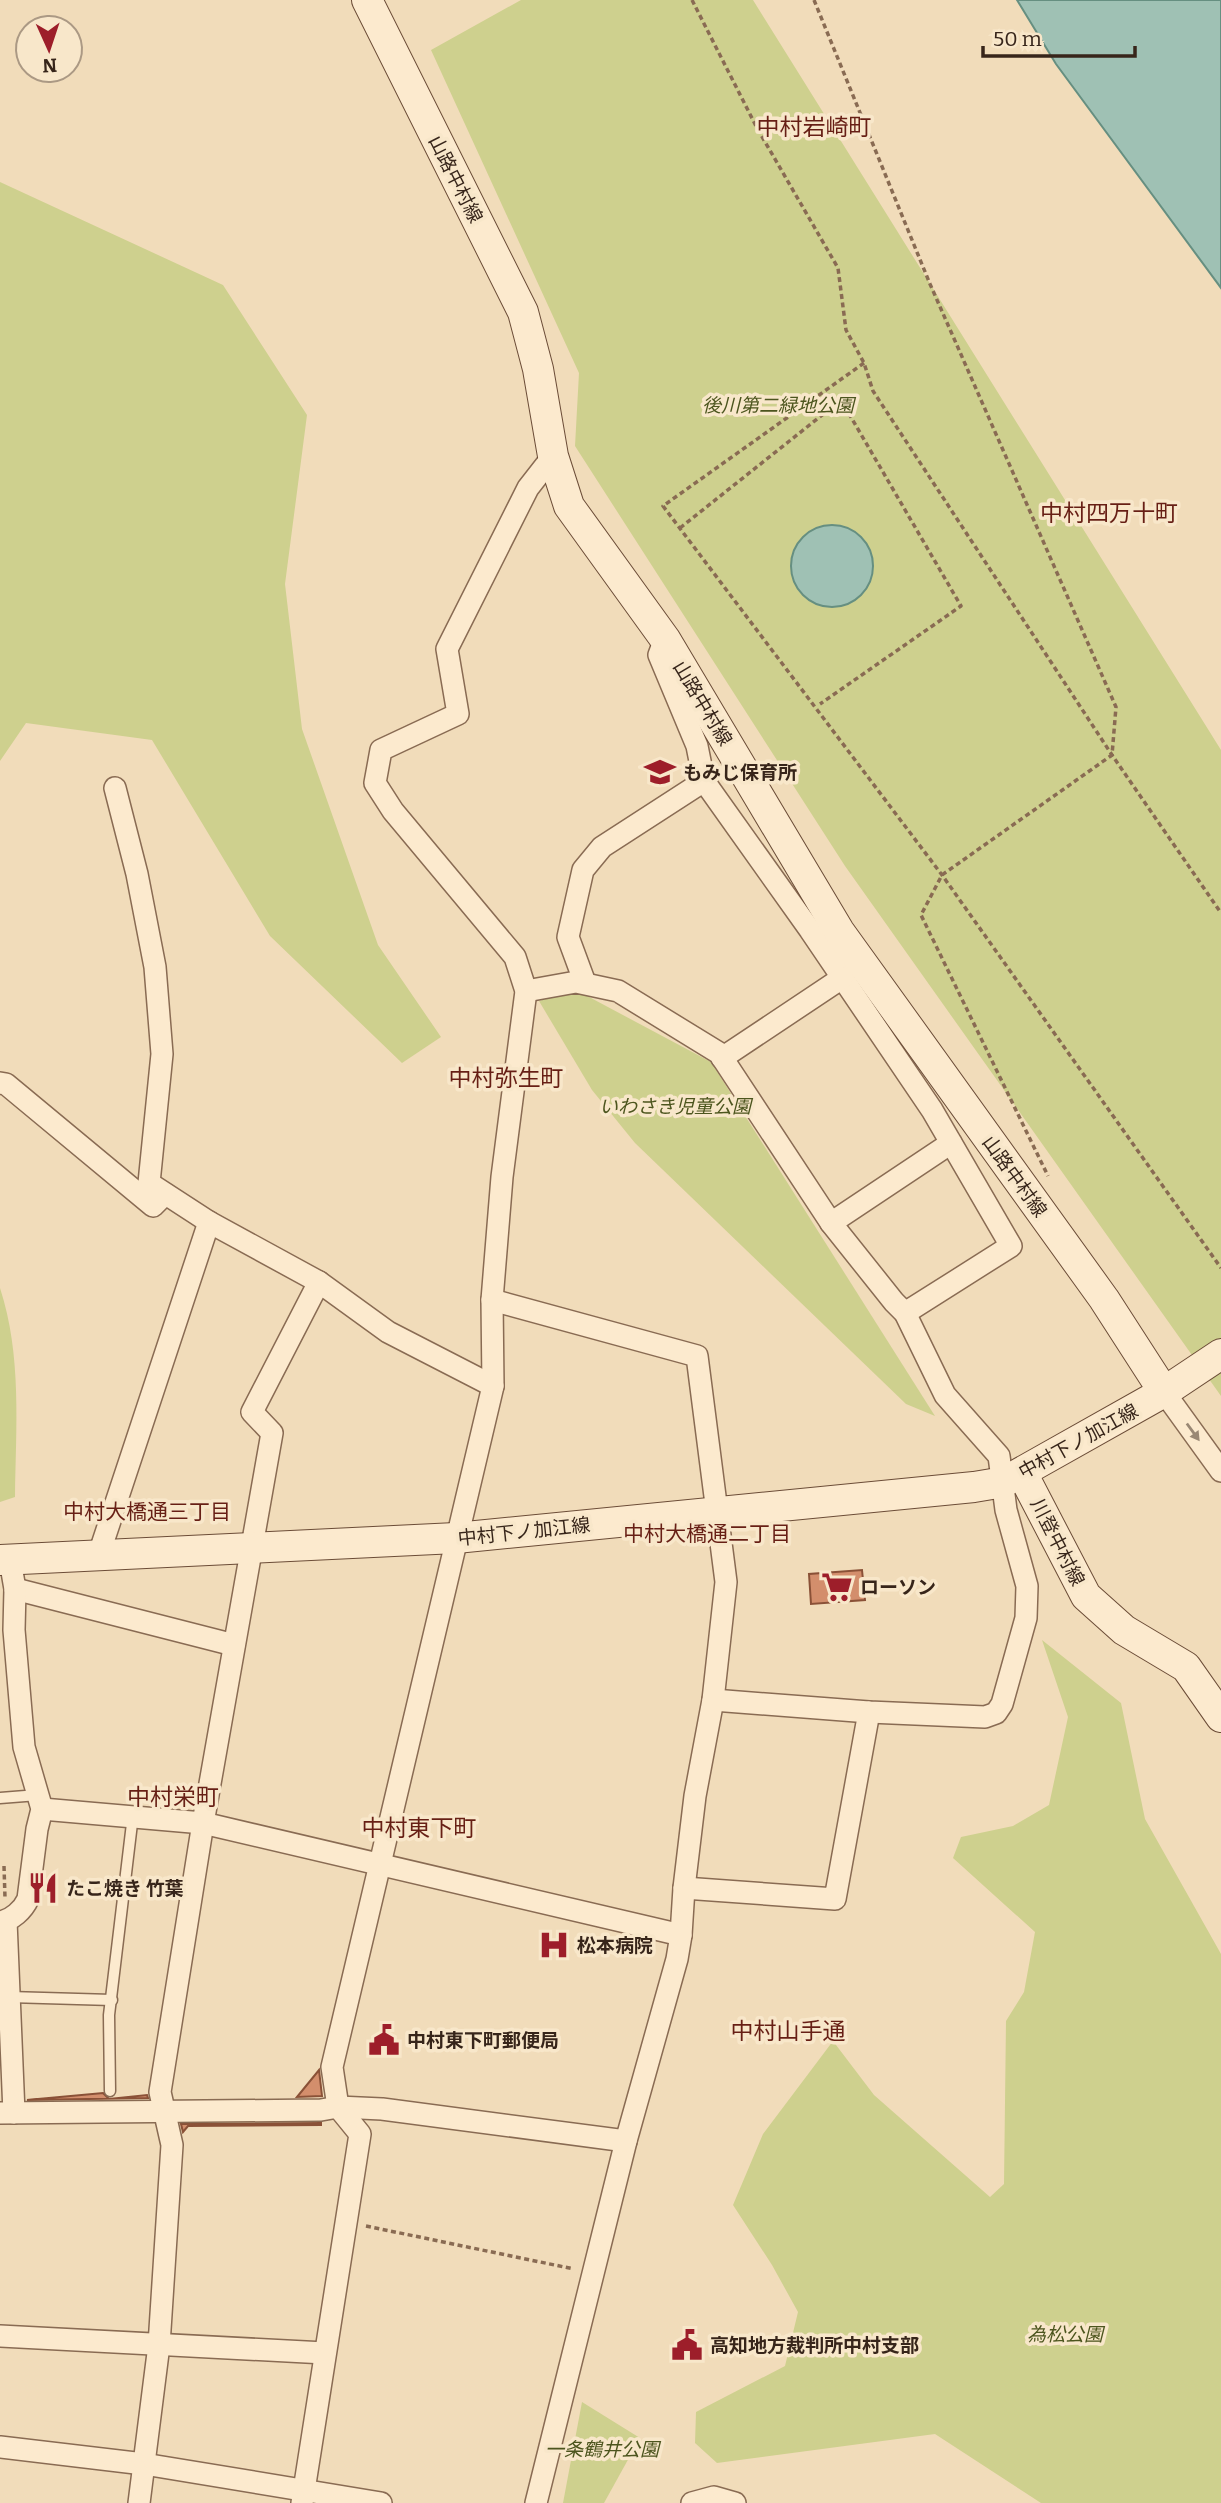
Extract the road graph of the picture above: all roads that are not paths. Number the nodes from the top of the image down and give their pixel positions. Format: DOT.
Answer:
graph roads {
  1 [pos="367,0"];
  2 [pos="553,456"];
  3 [pos="665,639"];
  4 [pos="705,781"];
  5 [pos="116,788"];
  6 [pos="842,978"];
  7 [pos="585,984"];
  8 [pos="526,991"];
  9 [pos="722,1058"];
  10 [pos="0,1083"];
  11 [pos="951,1143"];
  12 [pos="164,1194"];
  13 [pos="209,1222"];
  14 [pos="831,1223"];
  15 [pos="319,1282"];
  16 [pos="492,1300"];
  17 [pos="905,1313"];
  18 [pos="1221,1354"];
  19 [pos="1174,1385"];
  20 [pos="493,1386"];
  21 [pos="1221,1471"];
  22 [pos="1013,1477"];
  23 [pos="717,1511"];
  24 [pos="456,1538"];
  25 [pos="253,1548"];
  26 [pos="99,1554"];
  27 [pos="5,1560"];
  28 [pos="15,1589"];
  29 [pos="234,1645"];
  30 [pos="713,1700"];
  31 [pos="869,1712"];
  32 [pos="1221,1717"];
  33 [pos="0,1798"];
  34 [pos="40,1802"];
  35 [pos="133,1815"];
  36 [pos="203,1823"];
  37 [pos="379,1863"];
  38 [pos="684,1888"];
  39 [pos="3,1921"];
  40 [pos="681,1935"];
  41 [pos="9,1997"];
  42 [pos="111,2000"];
  43 [pos="110,2101"];
  44 [pos="338,2107"];
  45 [pos="164,2111"];
  46 [pos="7,2113"];
  47 [pos="626,2141"];
  48 [pos="0,2336"];
  49 [pos="159,2345"];
  50 [pos="325,2353"];
  51 [pos="0,2447"];
  52 [pos="144,2464"];
  53 [pos="303,2496"];
  54 [pos="139,2503"];
  55 [pos="381,2503"];
  56 [pos="536,2503"];
  57 [pos="692,2503"];
  58 [pos="734,2503"];
  1 -- 2 [label="main road, 山路中村線"];
  2 -- 3 [label="main road, 山路中村線"];
  2 -- 8 [label="street"];
  3 -- 4 [label="street"];
  3 -- 19 [label="main road, 山路中村線"];
  4 -- 6 [label="street"];
  4 -- 7 [label="street"];
  5 -- 12 [label="street"];
  6 -- 9 [label="street"];
  6 -- 11 [label="street"];
  7 -- 8 [label="street"];
  7 -- 9 [label="street"];
  8 -- 16 [label="street"];
  9 -- 14 [label="street"];
  10 -- 12 [label="street"];
  11 -- 14 [label="street"];
  11 -- 17 [label="street"];
  12 -- 13 [label="street"];
  13 -- 15 [label="street"];
  13 -- 26 [label="street"];
  14 -- 17 [label="street"];
  15 -- 20 [label="street"];
  15 -- 25 [label="street"];
  16 -- 20 [label="street"];
  16 -- 23 [label="street"];
  17 -- 22 [label="street"];
  18 -- 19 [label="main road, 中村下ノ加江線"];
  19 -- 21 [label="street, one-way"];
  19 -- 22 [label="main road, 中村下ノ加江線"];
  20 -- 24 [label="street"];
  22 -- 23 [label="main road, 中村下ノ加江線"];
  22 -- 31 [label="street"];
  22 -- 32 [label="main road, 川登中村線"];
  23 -- 24 [label="main road, 中村下ノ加江線"];
  23 -- 30 [label="street"];
  24 -- 25 [label="main road, 中村下ノ加江線"];
  24 -- 37 [label="street"];
  25 -- 26 [label="main road, 中村下ノ加江線"];
  25 -- 29 [label="street"];
  26 -- 27 [label="main road, 中村下ノ加江線"];
  27 -- 28 [label="street"];
  28 -- 29 [label="street"];
  28 -- 34 [label="street"];
  29 -- 36 [label="street"];
  30 -- 31 [label="street"];
  30 -- 38 [label="street"];
  31 -- 38 [label="street"];
  33 -- 34 [label="lane"];
  34 -- 35 [label="street"];
  34 -- 39 [label="street"];
  35 -- 36 [label="street"];
  35 -- 42 [label="lane"];
  36 -- 37 [label="street"];
  36 -- 45 [label="street"];
  37 -- 40 [label="street"];
  37 -- 44 [label="street"];
  38 -- 40 [label="street"];
  39 -- 41 [label="street"];
  40 -- 47 [label="street"];
  41 -- 42 [label="lane"];
  41 -- 46 [label="street"];
  42 -- 43 [label="lane"];
  43 -- 45 [label="street"];
  43 -- 46 [label="street"];
  44 -- 45 [label="street"];
  44 -- 47 [label="street"];
  44 -- 50 [label="street"];
  45 -- 49 [label="street"];
  47 -- 56 [label="street"];
  48 -- 49 [label="street"];
  49 -- 50 [label="street"];
  49 -- 52 [label="street"];
  50 -- 53 [label="street"];
  51 -- 52 [label="street"];
  52 -- 53 [label="street"];
  52 -- 54 [label="street"];
  53 -- 55 [label="street"];
  57 -- 58 [label="street"];
}
